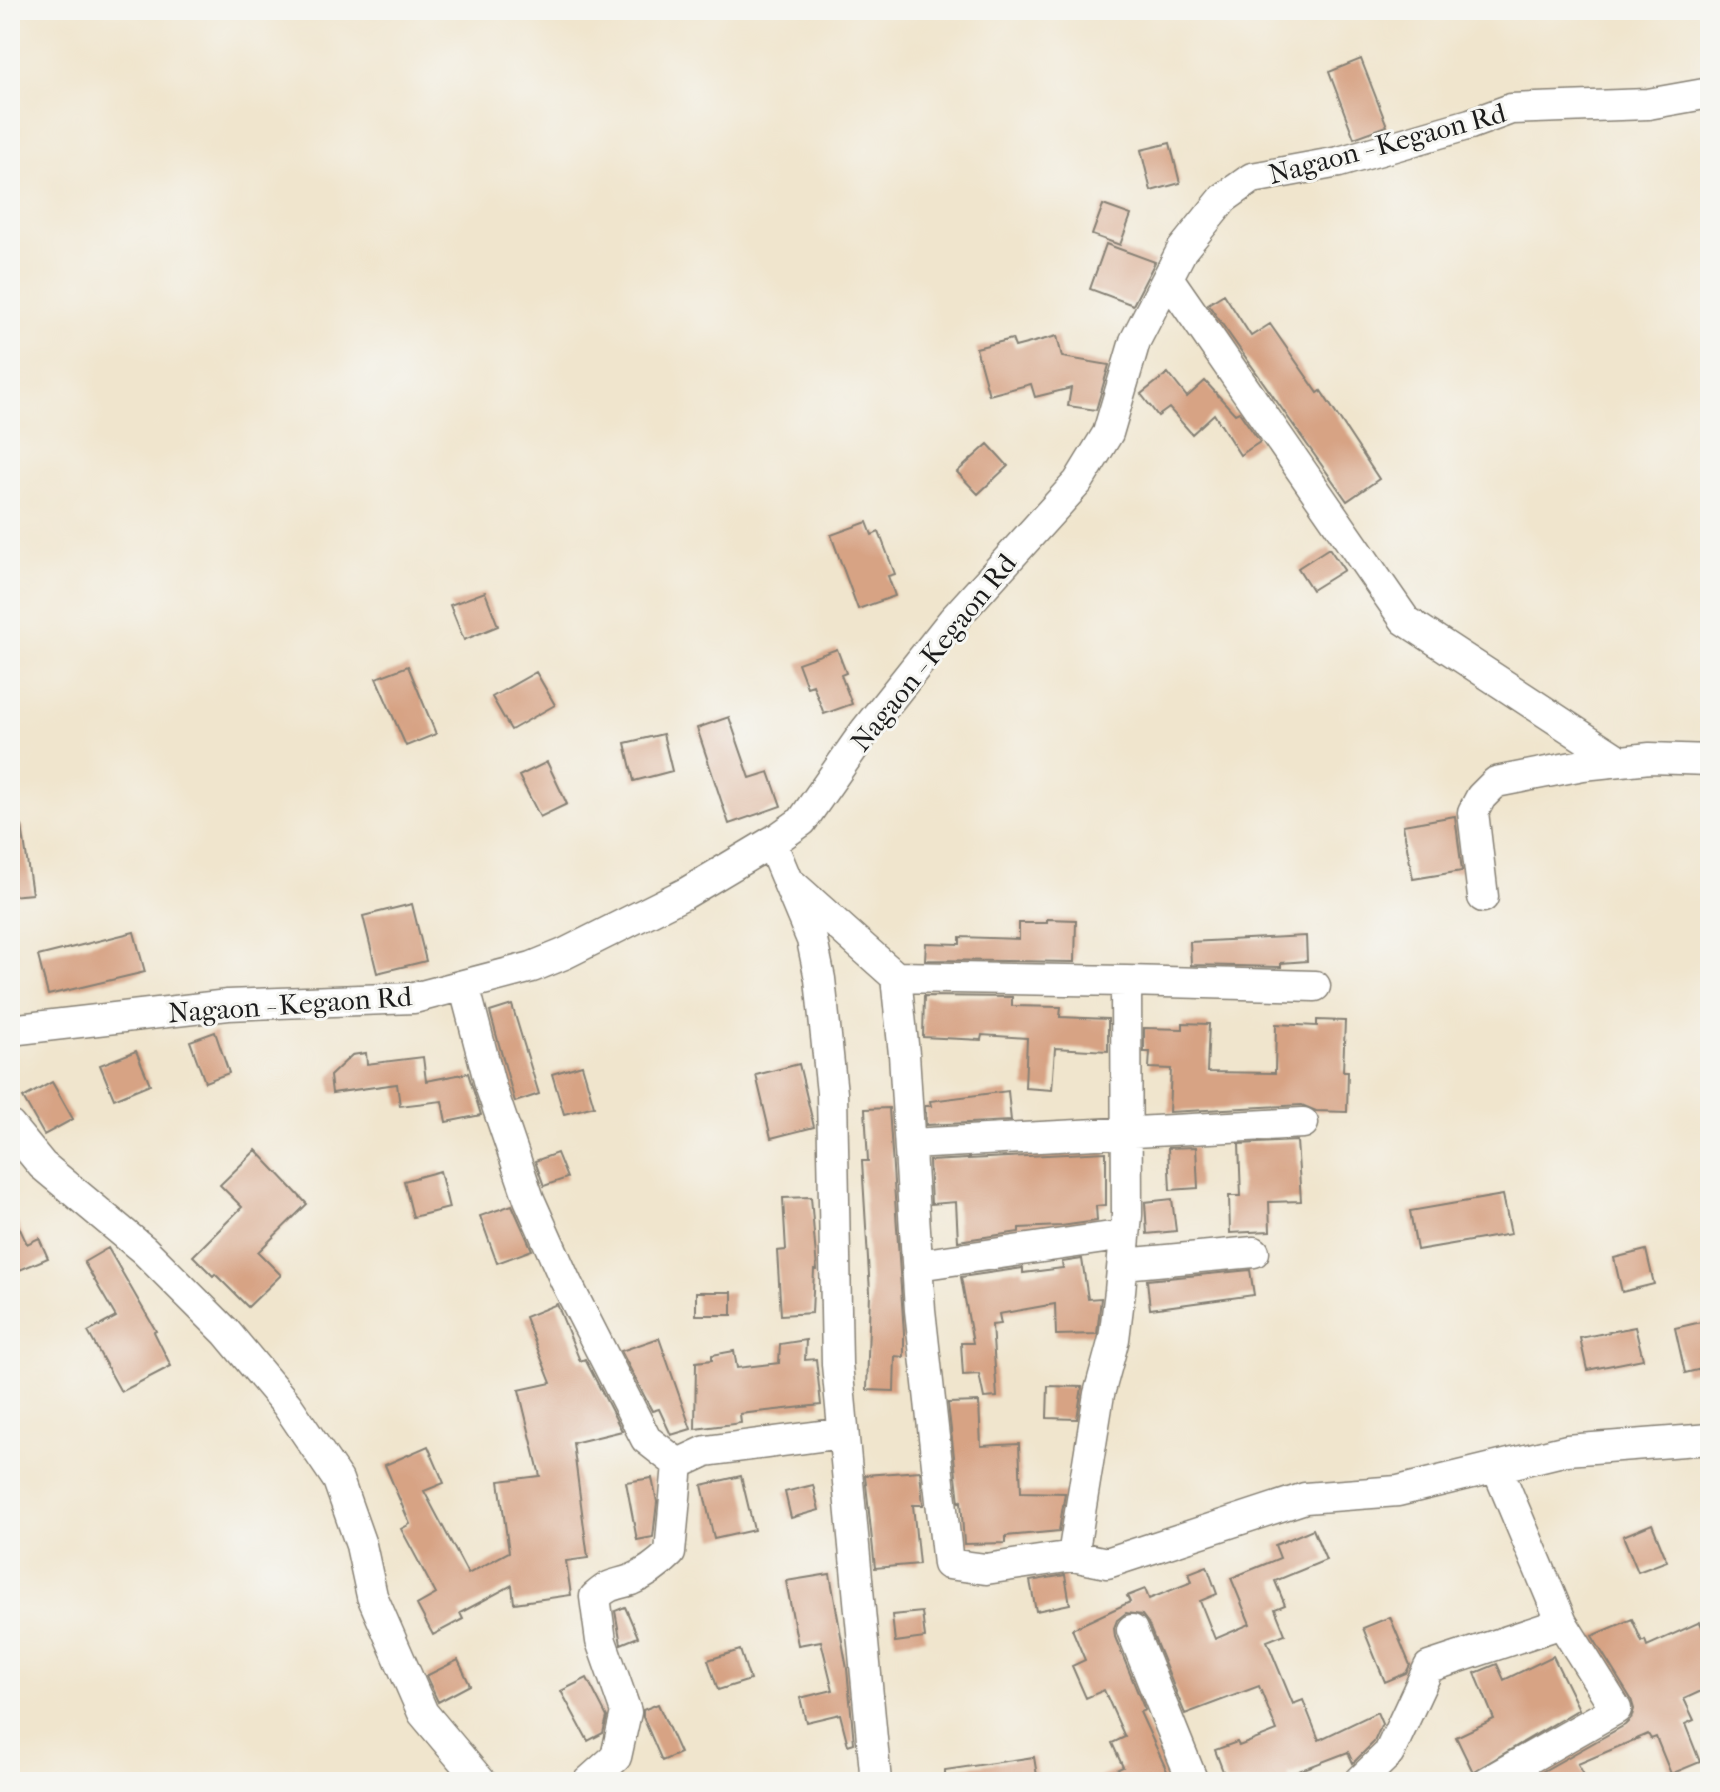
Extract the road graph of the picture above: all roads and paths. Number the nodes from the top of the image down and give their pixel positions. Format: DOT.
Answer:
graph roads {
  1 [pos="1710,93"];
  2 [pos="1168,278"];
  3 [pos="1710,760"];
  4 [pos="1620,761"];
  5 [pos="771,842"];
  6 [pos="788,880"];
  7 [pos="1483,897"];
  8 [pos="896,977"];
  9 [pos="1126,981"];
  10 [pos="464,985"];
  11 [pos="1315,986"];
  12 [pos="10,1030"];
  13 [pos="1303,1123"];
  14 [pos="10,1126"];
  15 [pos="1126,1132"];
  16 [pos="910,1144"];
  17 [pos="1124,1250"];
  18 [pos="1254,1252"];
  19 [pos="918,1265"];
  20 [pos="843,1433"];
  21 [pos="1710,1439"];
  22 [pos="678,1464"];
  23 [pos="1497,1468"];
  24 [pos="1073,1556"];
  25 [pos="1562,1623"];
  26 [pos="1132,1630"];
  27 [pos="481,1782"];
  28 [pos="588,1782"];
  29 [pos="876,1782"];
  30 [pos="1193,1782"];
  31 [pos="1359,1782"];
  32 [pos="1487,1782"];
  1 -- 2 [label="street, Nagaon - Kegaon Rd"];
  2 -- 4 [label="street"];
  2 -- 5 [label="street, Nagaon - Kegaon Rd"];
  3 -- 4 [label="street"];
  4 -- 7 [label="street"];
  5 -- 6 [label="street"];
  5 -- 10 [label="street, Nagaon - Kegaon Rd"];
  6 -- 8 [label="street"];
  6 -- 20 [label="street"];
  8 -- 9 [label="street"];
  8 -- 16 [label="street"];
  9 -- 11 [label="street"];
  9 -- 15 [label="street"];
  10 -- 12 [label="street, Nagaon - Kegaon Rd"];
  10 -- 22 [label="street"];
  13 -- 15 [label="street"];
  14 -- 27 [label="street"];
  15 -- 16 [label="street"];
  15 -- 17 [label="street"];
  16 -- 19 [label="street"];
  17 -- 18 [label="street"];
  17 -- 19 [label="street"];
  17 -- 24 [label="street"];
  19 -- 24 [label="street"];
  20 -- 22 [label="street"];
  20 -- 29 [label="street"];
  21 -- 23 [label="street"];
  22 -- 28 [label="street"];
  23 -- 24 [label="street"];
  23 -- 25 [label="street"];
  25 -- 31 [label="street"];
  25 -- 32 [label="street"];
  26 -- 30 [label="street"];
}
